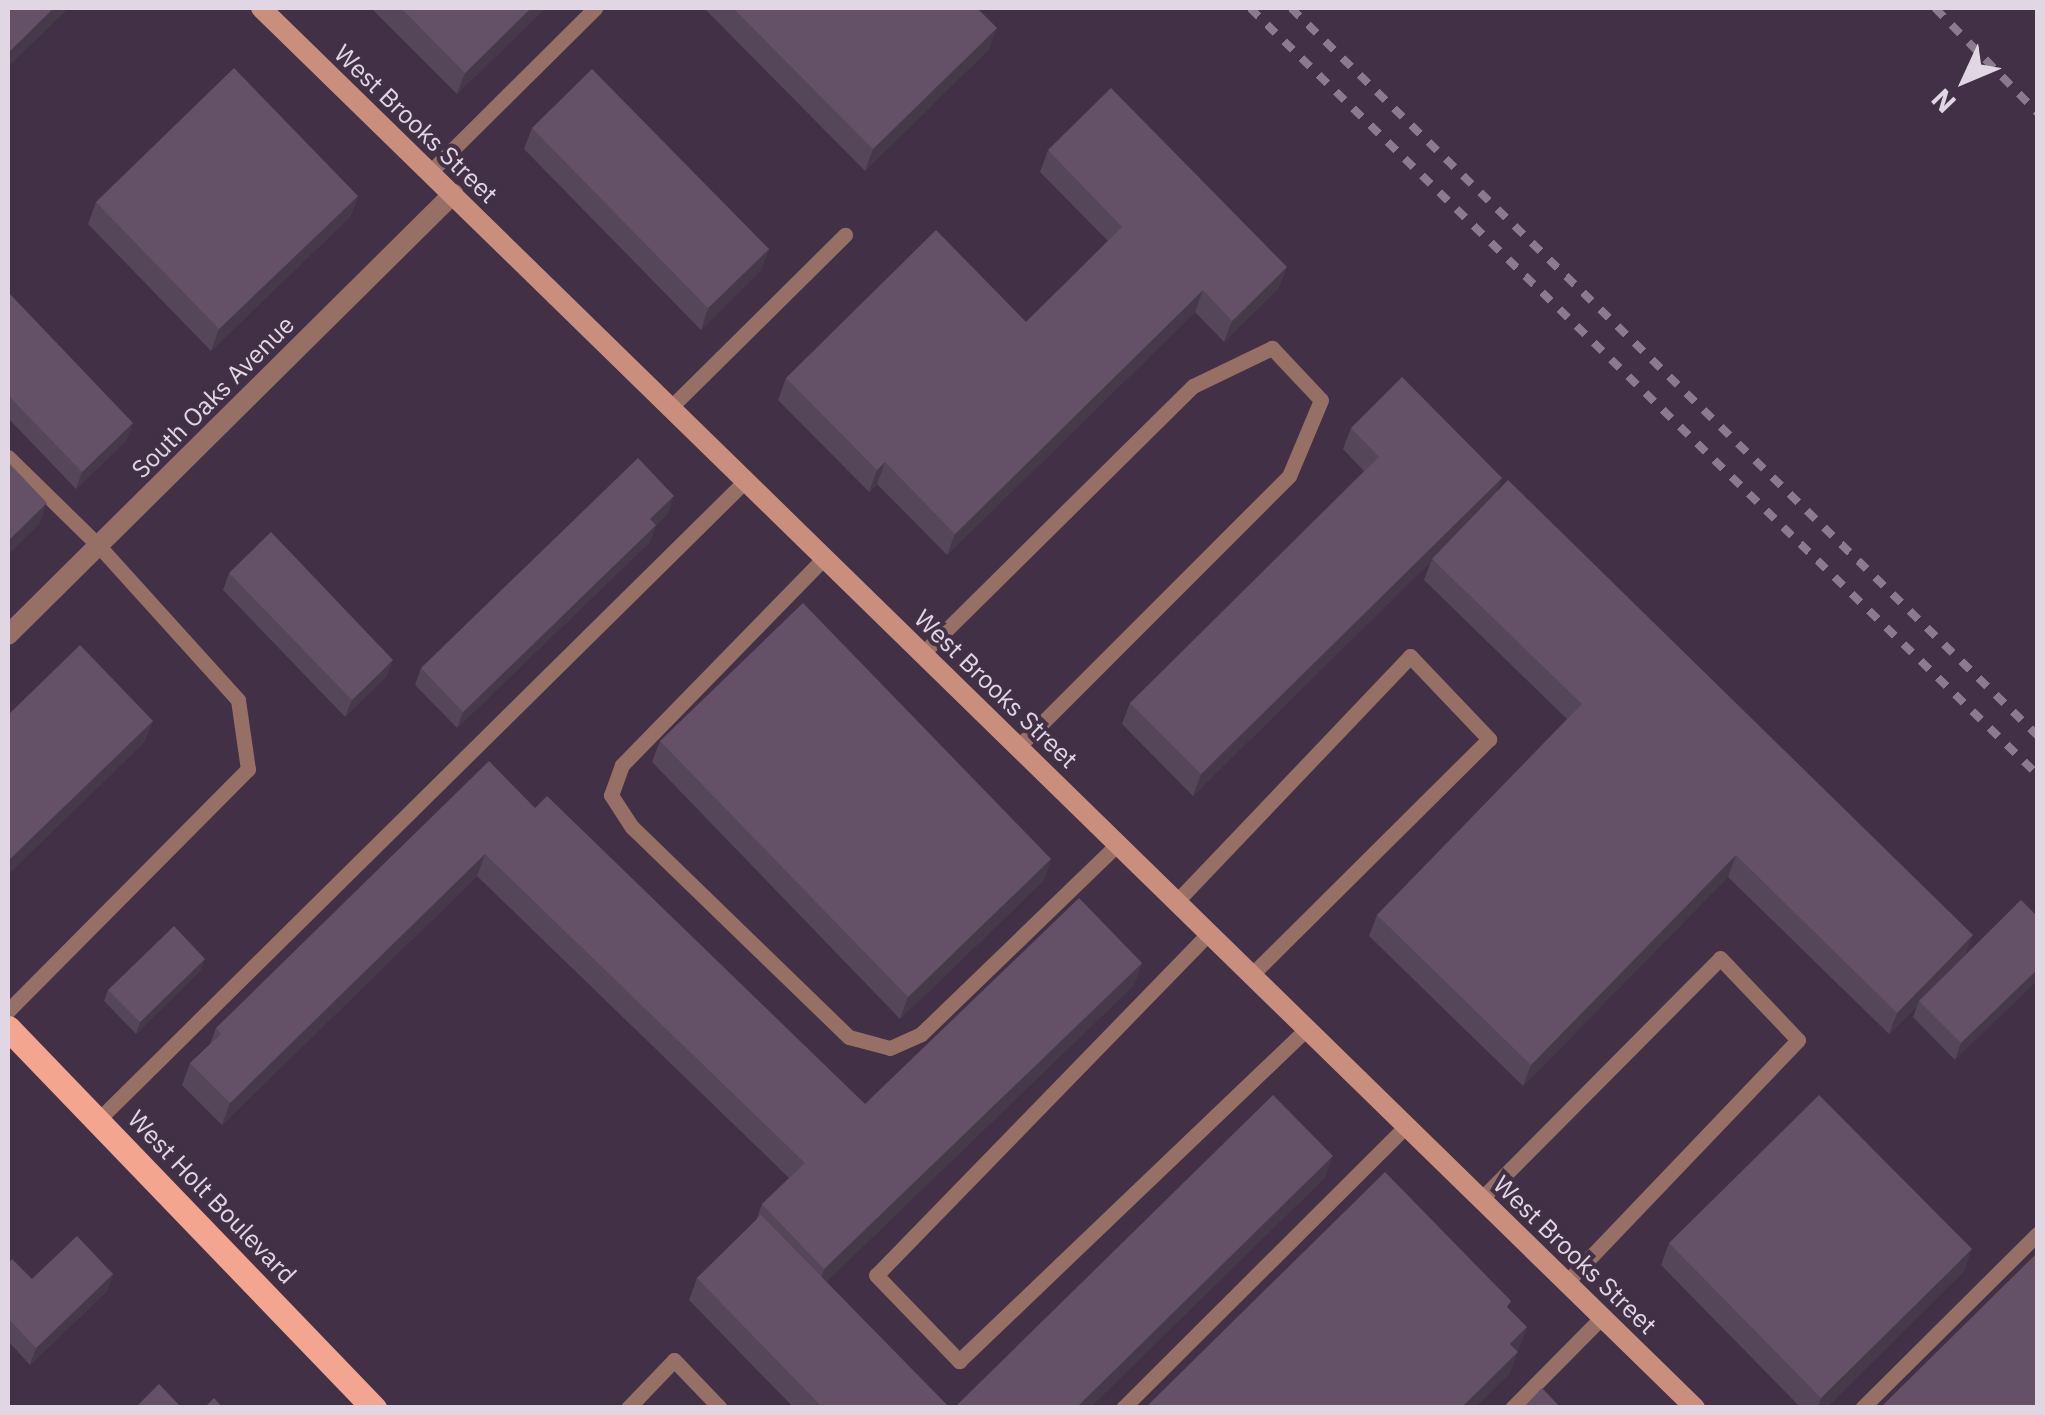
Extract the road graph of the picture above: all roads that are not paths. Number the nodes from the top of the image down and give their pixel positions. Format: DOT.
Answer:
graph roads {
  1 [pos="261,8"];
  2 [pos="595,8"];
  3 [pos="430,172"];
  4 [pos="453,194"];
  5 [pos="845,235"];
  6 [pos="671,407"];
  7 [pos="8,457"];
  8 [pos="746,480"];
  9 [pos="98,545"];
  10 [pos="825,558"];
  11 [pos="8,635"];
  12 [pos="923,653"];
  13 [pos="1018,746"];
  14 [pos="1118,844"];
  15 [pos="1176,901"];
  16 [pos="1209,933"];
  17 [pos="1252,974"];
  18 [pos="8,1011"];
  19 [pos="8,1028"];
  20 [pos="1307,1029"];
  21 [pos="97,1121"];
  22 [pos="1407,1125"];
  23 [pos="1482,1199"];
  24 [pos="2038,1234"];
  25 [pos="1568,1282"];
  26 [pos="1602,1316"];
  27 [pos="374,1408"];
  28 [pos="628,1408"];
  29 [pos="720,1408"];
  30 [pos="1124,1408"];
  31 [pos="1512,1408"];
  32 [pos="1695,1408"];
  33 [pos="1862,1408"];
  1 -- 3 [label="street, West Brooks Street"];
  2 -- 3 [label="lane"];
  3 -- 4 [label="street, West Brooks Street"];
  4 -- 6 [label="street, West Brooks Street"];
  4 -- 9 [label="street, South Oaks Avenue"];
  5 -- 6 [label="lane"];
  6 -- 8 [label="street, West Brooks Street"];
  7 -- 9 [label="lane"];
  8 -- 10 [label="street, West Brooks Street"];
  8 -- 21 [label="lane"];
  9 -- 11 [label="street, South Oaks Avenue"];
  9 -- 18 [label="lane"];
  10 -- 12 [label="street, West Brooks Street"];
  10 -- 14 [label="lane"];
  12 -- 13 [label="street, West Brooks Street"];
  12 -- 13 [label="lane"];
  13 -- 14 [label="street, West Brooks Street"];
  14 -- 15 [label="street, West Brooks Street"];
  15 -- 16 [label="street, West Brooks Street"];
  15 -- 17 [label="lane"];
  16 -- 17 [label="street, West Brooks Street"];
  16 -- 20 [label="lane"];
  17 -- 20 [label="street, West Brooks Street"];
  19 -- 21 [label="main road, West Holt Boulevard"];
  20 -- 22 [label="street, West Brooks Street"];
  21 -- 27 [label="main road, West Holt Boulevard"];
  22 -- 23 [label="street, West Brooks Street"];
  22 -- 30 [label="lane"];
  23 -- 25 [label="street, West Brooks Street"];
  23 -- 25 [label="lane"];
  24 -- 33 [label="lane"];
  25 -- 26 [label="street, West Brooks Street"];
  26 -- 31 [label="lane"];
  26 -- 32 [label="street, West Brooks Street"];
  28 -- 29 [label="lane"];
}
